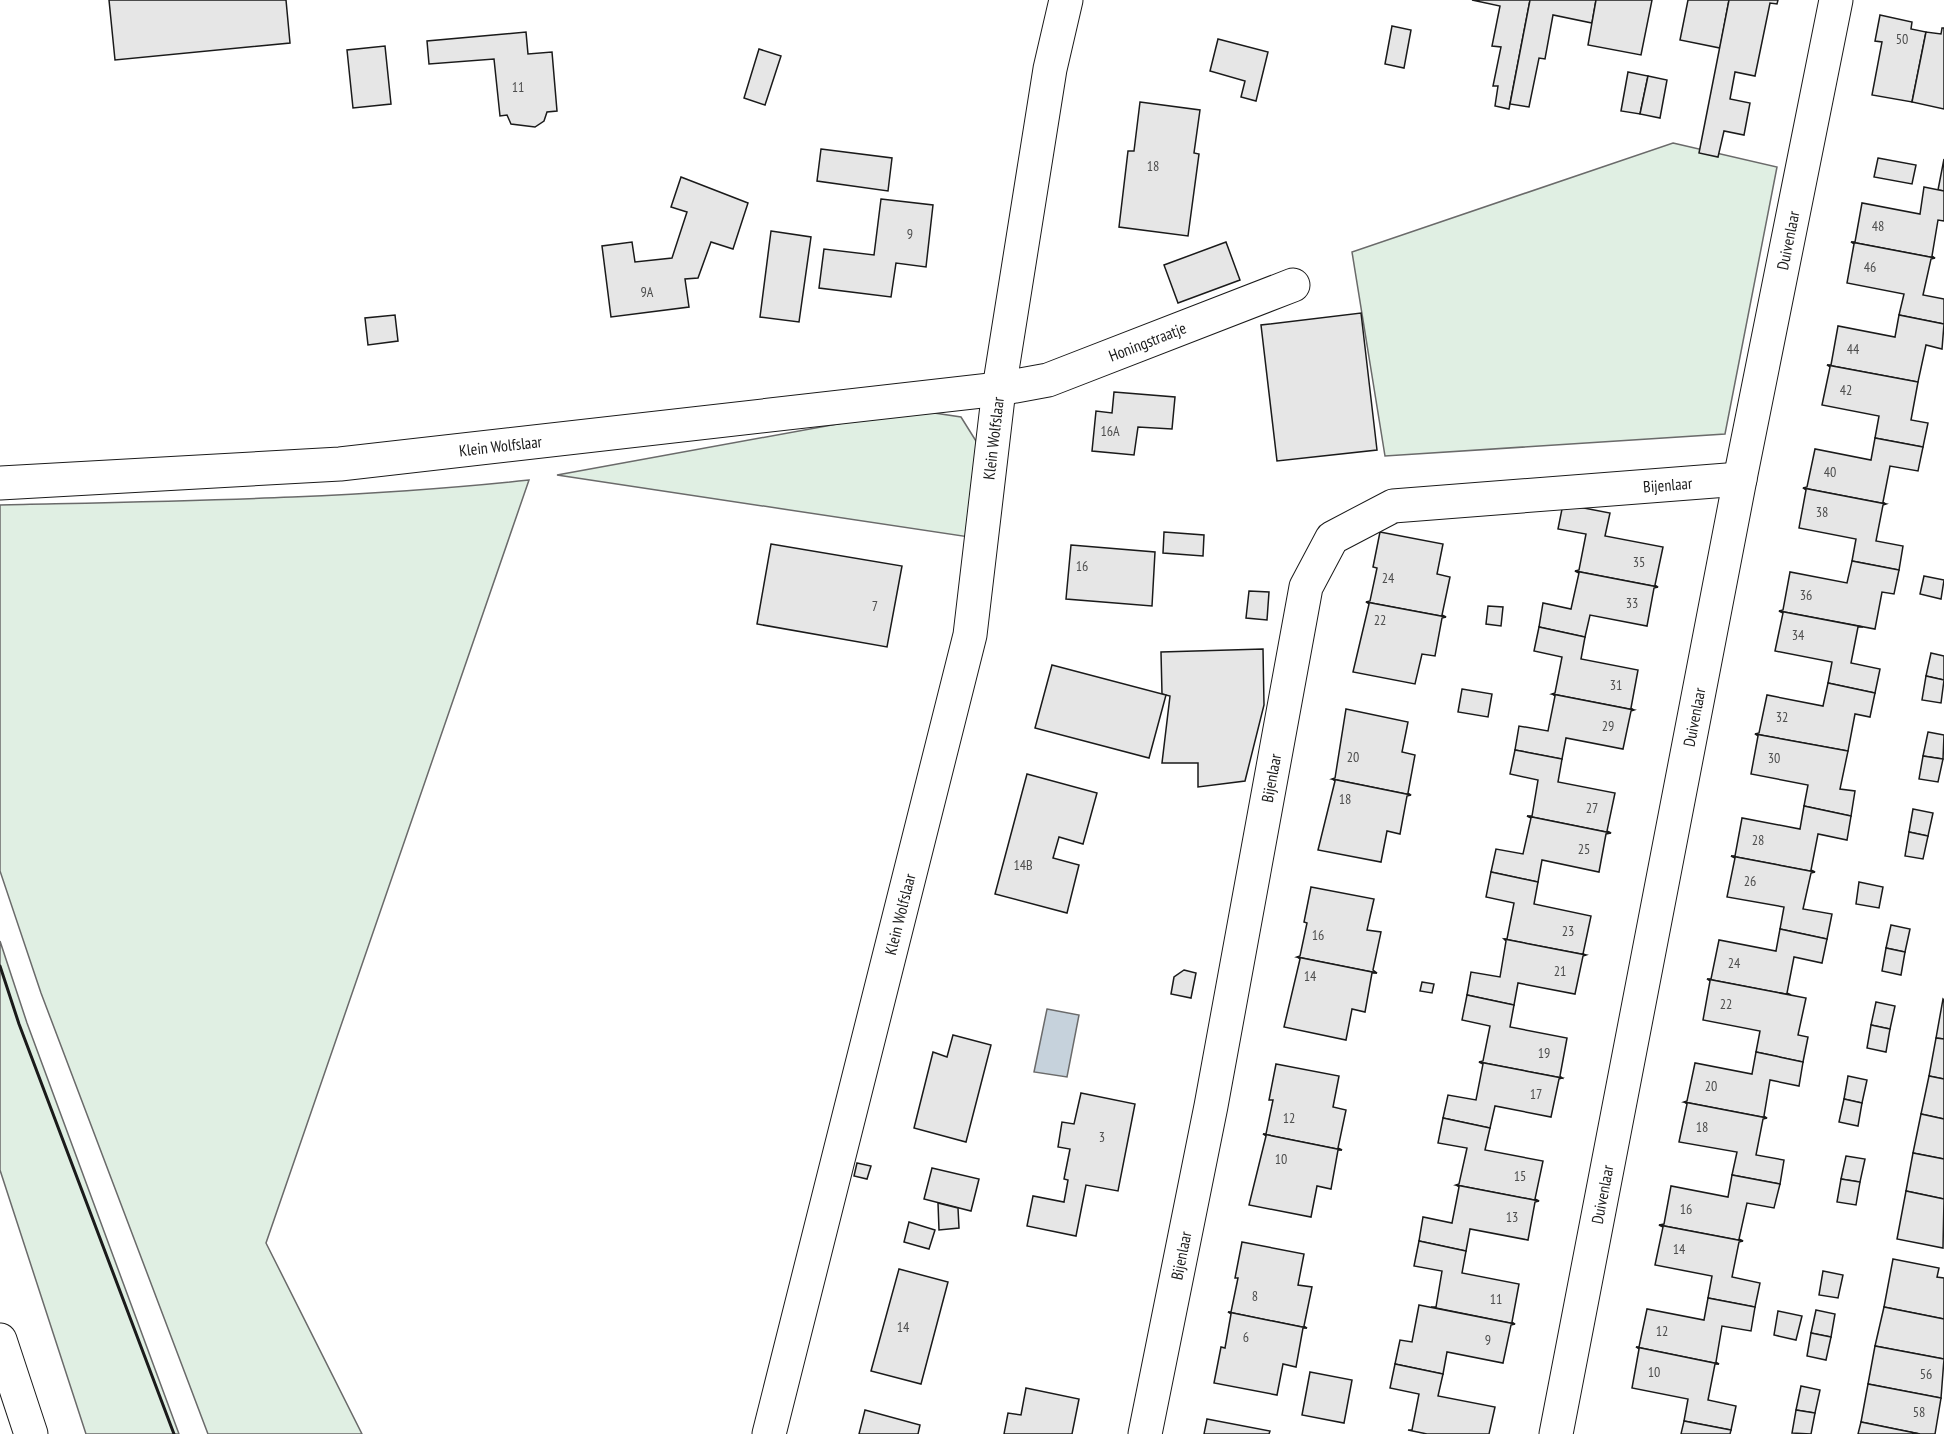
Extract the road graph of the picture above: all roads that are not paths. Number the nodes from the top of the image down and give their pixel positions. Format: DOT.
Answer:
graph roads {
  1 [pos="1066,0"];
  2 [pos="1836,0"];
  3 [pos="1293,285"];
  4 [pos="999,389"];
  5 [pos="1740,479"];
  6 [pos="0,483"];
  7 [pos="0,1340"];
  8 [pos="31,1434"];
  9 [pos="769,1434"];
  10 [pos="1145,1434"];
  11 [pos="1556,1434"];
  1 -- 4 [label="street, Klein Wolfslaar"];
  2 -- 5 [label="street, Duivenlaar"];
  3 -- 4 [label="street, Honingstraatje"];
  4 -- 6 [label="street, Klein Wolfslaar"];
  4 -- 9 [label="street, Klein Wolfslaar"];
  5 -- 10 [label="street, Bijenlaar"];
  5 -- 11 [label="street, Duivenlaar"];
  7 -- 8 [label="street"];
}
